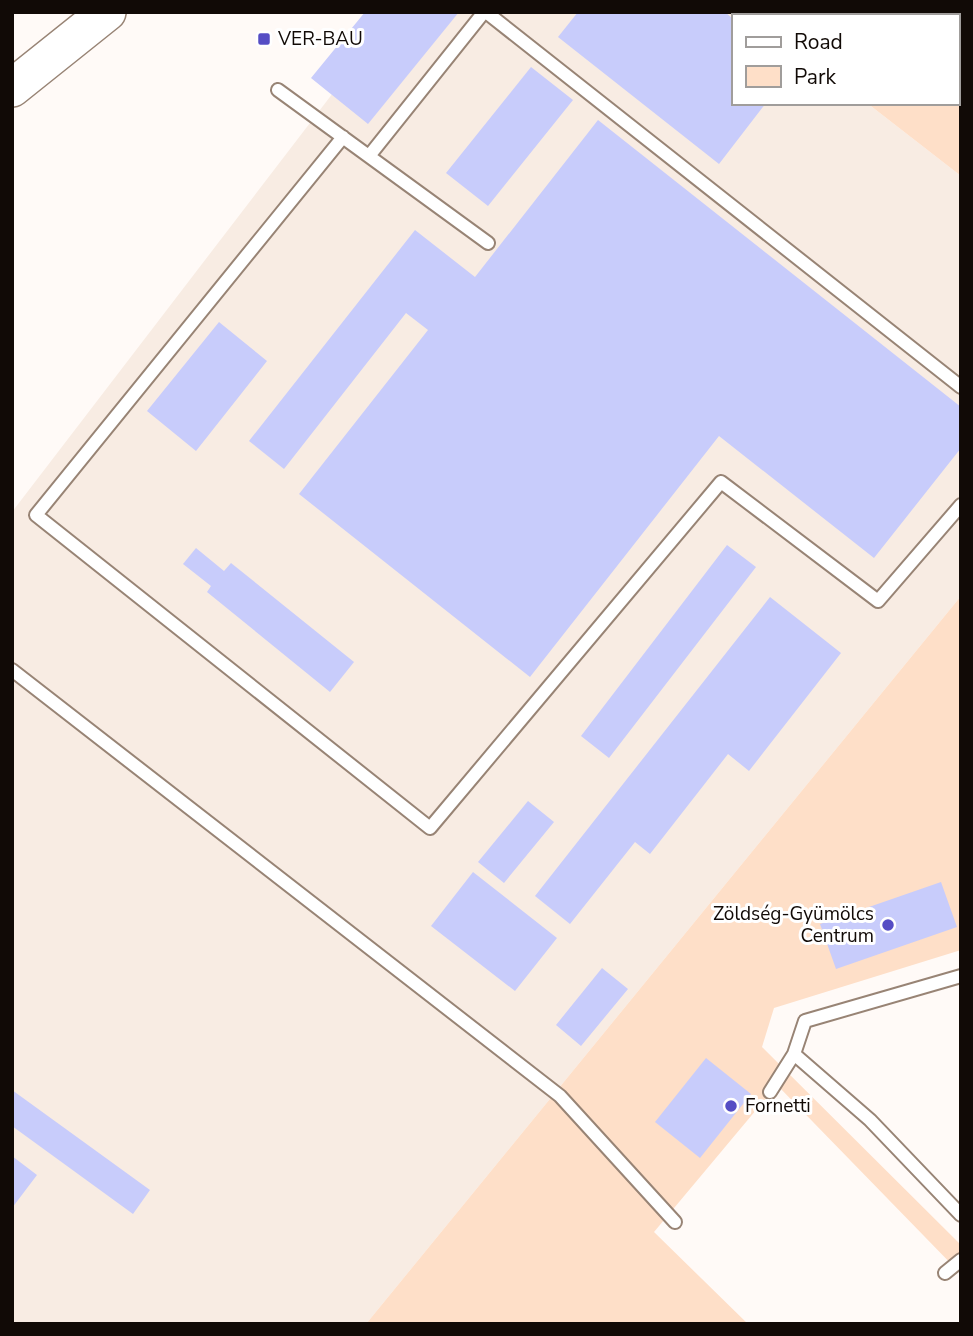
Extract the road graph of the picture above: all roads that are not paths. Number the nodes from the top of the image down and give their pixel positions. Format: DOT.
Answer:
graph roads {
  1 [pos="107,12"];
  2 [pos="485,12"];
  3 [pos="12,88"];
  4 [pos="278,90"];
  5 [pos="344,138"];
  6 [pos="369,156"];
  7 [pos="488,243"];
  8 [pos="961,387"];
  9 [pos="961,505"];
  10 [pos="12,670"];
  11 [pos="961,976"];
  12 [pos="794,1054"];
  13 [pos="770,1092"];
  14 [pos="961,1215"];
  15 [pos="675,1222"];
  16 [pos="961,1260"];
  17 [pos="944,1273"];
  1 -- 3 [label="main road"];
  2 -- 6 [label="lane"];
  2 -- 8 [label="lane"];
  4 -- 5 [label="lane"];
  5 -- 6 [label="lane"];
  5 -- 9 [label="lane"];
  6 -- 7 [label="lane"];
  10 -- 15 [label="lane"];
  11 -- 12 [label="lane"];
  12 -- 13 [label="lane"];
  12 -- 14 [label="lane"];
  16 -- 17 [label="lane"];
}
